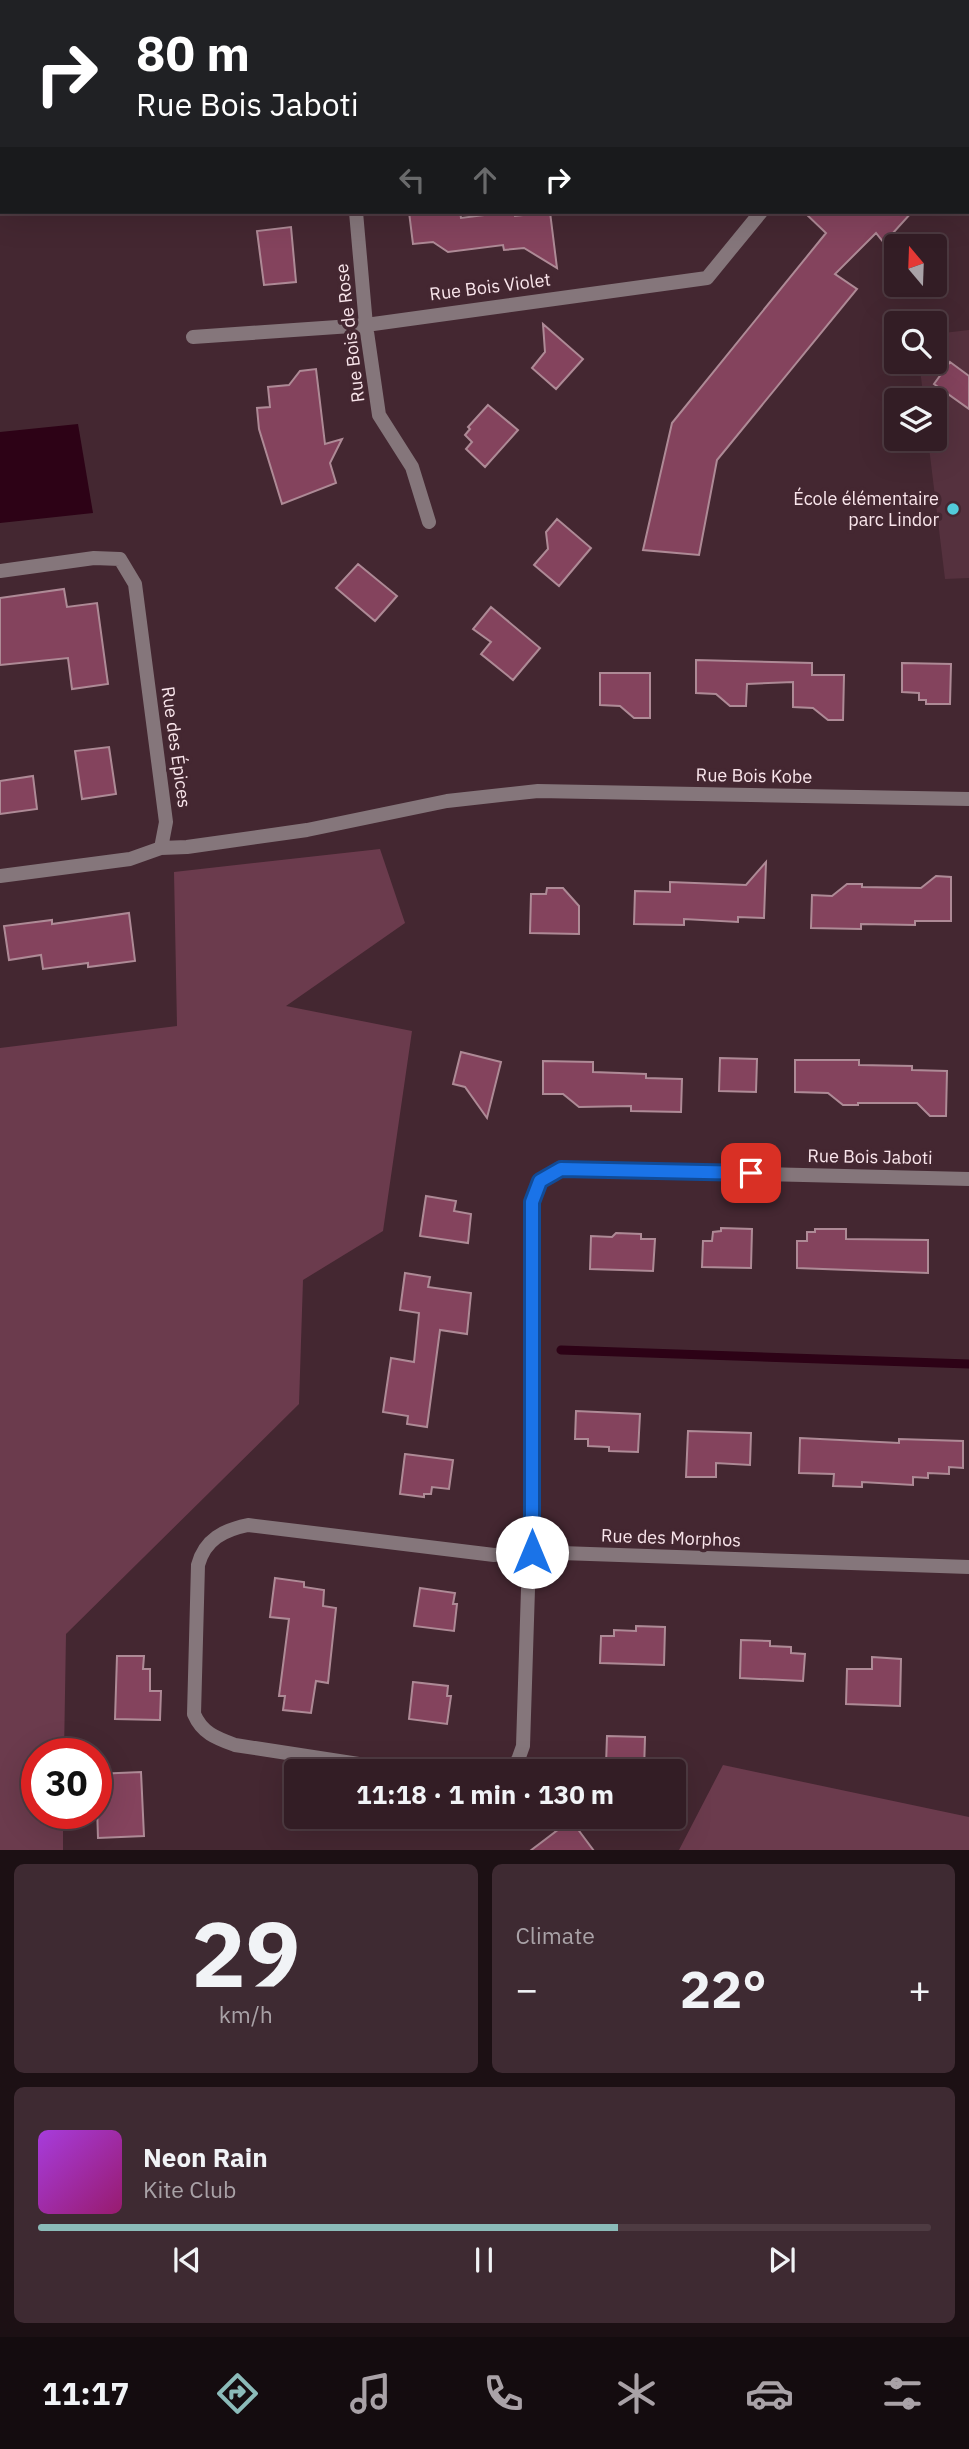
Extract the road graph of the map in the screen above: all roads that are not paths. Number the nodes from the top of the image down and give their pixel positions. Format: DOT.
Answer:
graph roads {
  1 [pos="356,214"];
  2 [pos="759,214"];
  3 [pos="366,324"];
  4 [pos="193,337"];
  5 [pos="429,523"];
  6 [pos="0,571"];
  7 [pos="969,799"];
  8 [pos="160,848"];
  9 [pos="0,876"];
  10 [pos="969,1179"];
  11 [pos="532,1552"];
  12 [pos="969,1567"];
  13 [pos="326,1759"];
  14 [pos="518,1759"];
  1 -- 3 [label="street, Rue Bois de Rose"];
  2 -- 3 [label="street, Rue Bois Violet"];
  3 -- 4 [label="street, Rue Bois Violet"];
  3 -- 5 [label="street, Rue Bois de Rose"];
  6 -- 8 [label="street, Rue des Épices"];
  7 -- 8 [label="street, Rue Bois Kobe"];
  8 -- 9 [label="street"];
  10 -- 11 [label="street, Rue Bois Jaboti"];
  11 -- 12 [label="street, Rue des Morphos"];
  11 -- 13 [label="street, Rue des Morphos"];
  11 -- 14 [label="street"];
}
